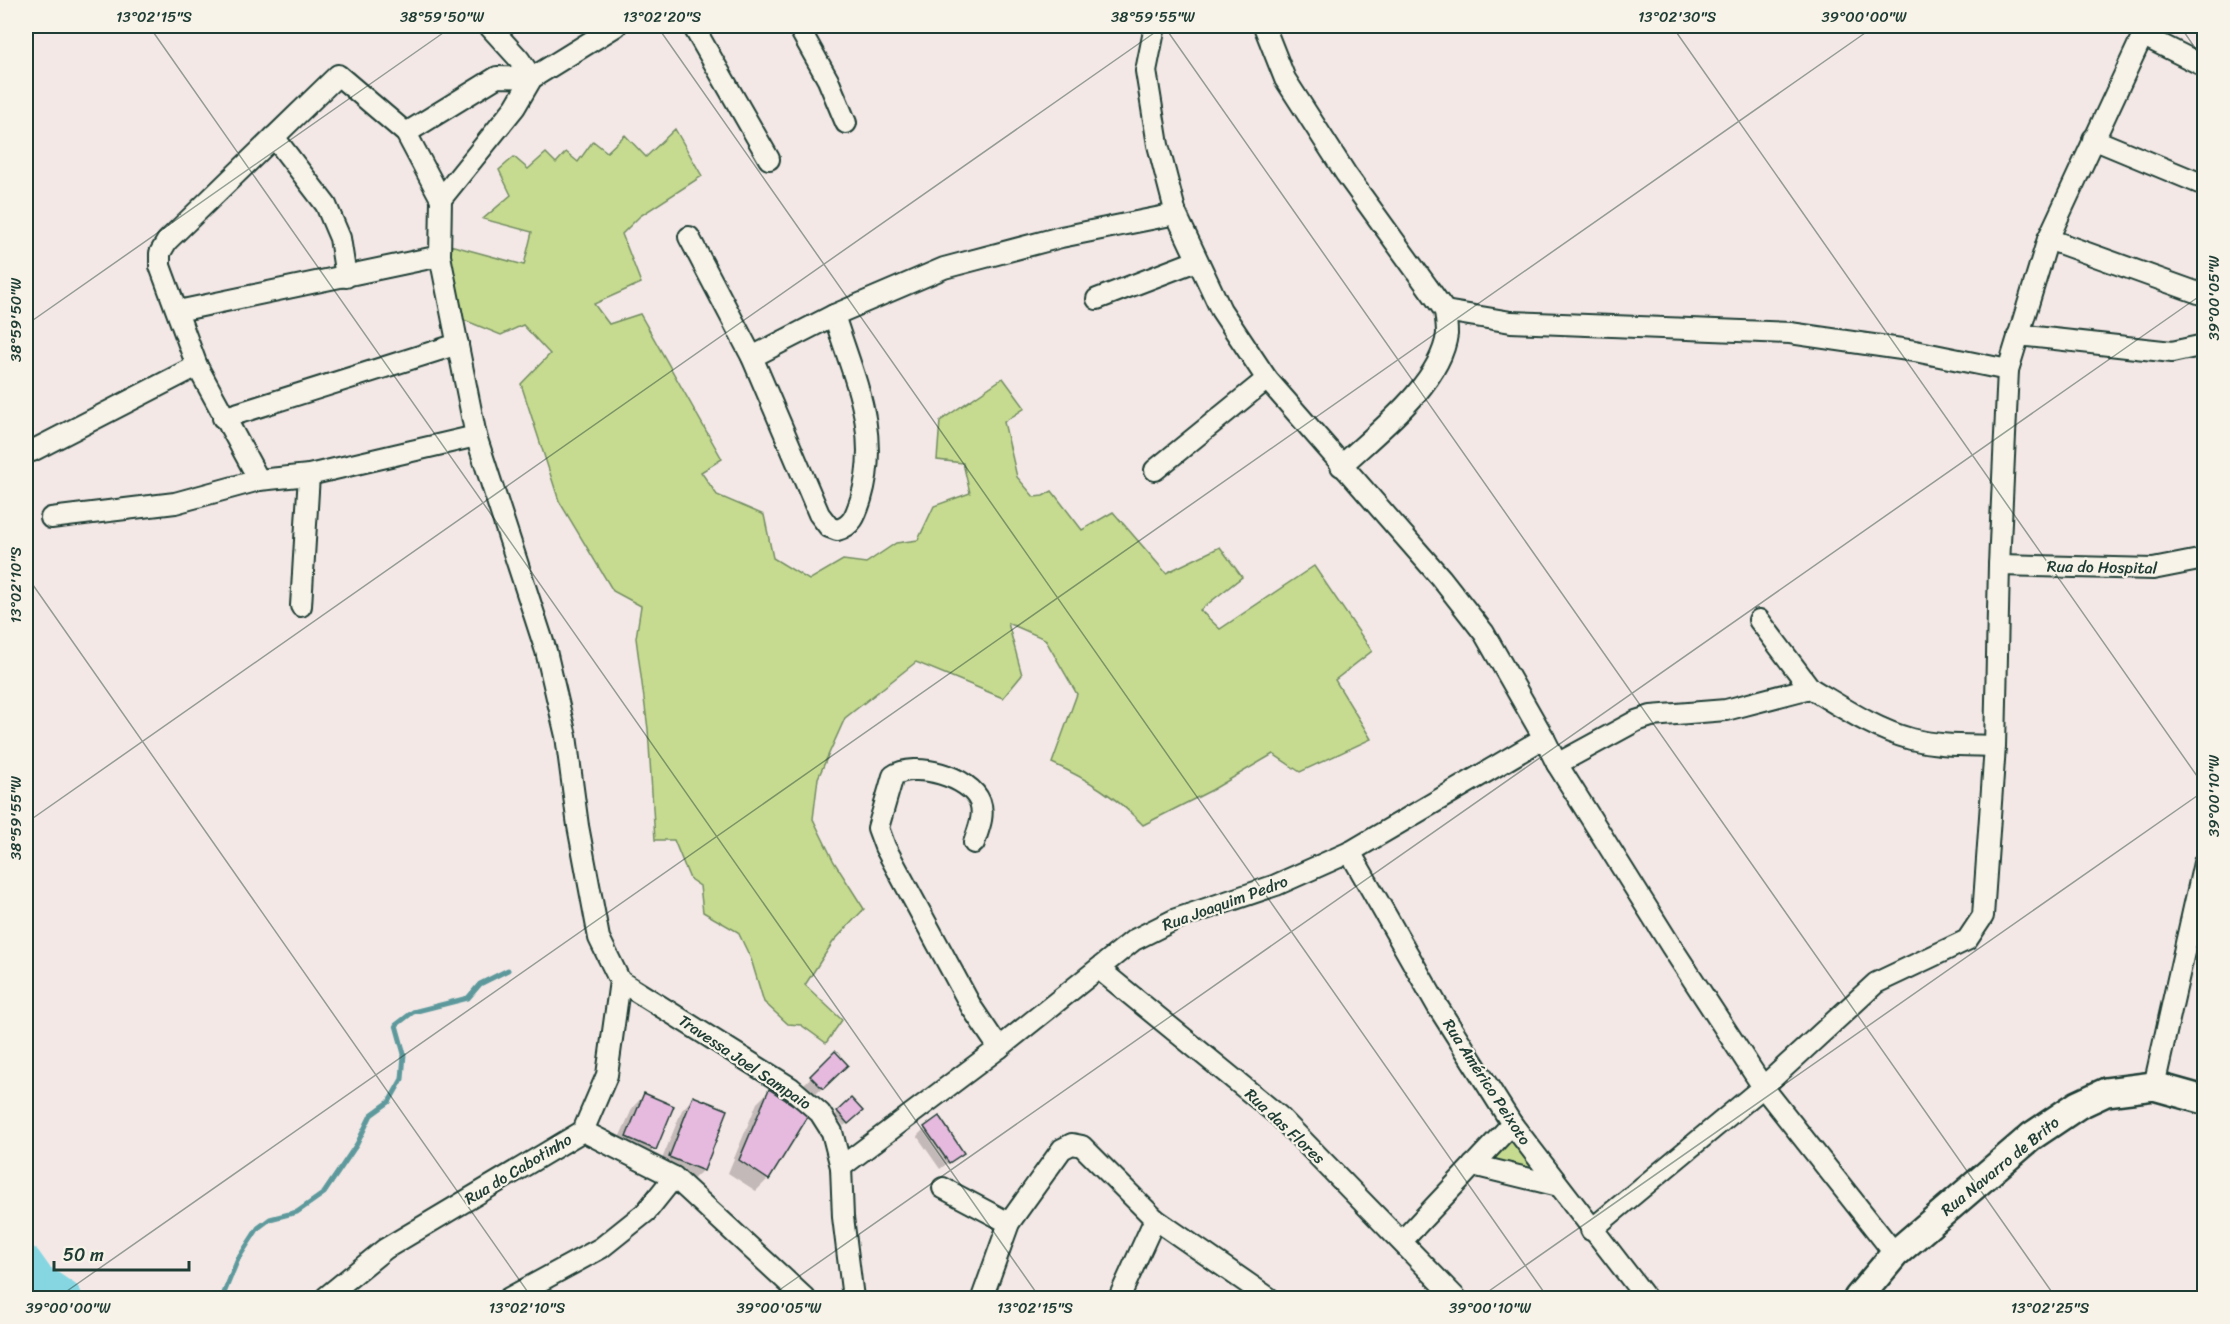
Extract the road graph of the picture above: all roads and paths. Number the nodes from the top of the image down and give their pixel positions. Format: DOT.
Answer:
graph roads {
  1 [pos="489,26"];
  2 [pos="616,26"];
  3 [pos="693,26"];
  4 [pos="798,26"];
  5 [pos="1155,26"];
  6 [pos="1264,26"];
  7 [pos="2145,30"];
  8 [pos="2205,66"];
  9 [pos="531,78"];
  10 [pos="846,123"];
  11 [pos="406,133"];
  12 [pos="274,137"];
  13 [pos="2093,139"];
  14 [pos="769,159"];
  15 [pos="2205,185"];
  16 [pos="441,199"];
  17 [pos="1176,214"];
  18 [pos="689,237"];
  19 [pos="2048,239"];
  20 [pos="440,256"];
  21 [pos="1196,261"];
  22 [pos="346,277"];
  23 [pos="2205,295"];
  24 [pos="1097,299"];
  25 [pos="178,311"];
  26 [pos="1445,311"];
  27 [pos="834,315"];
  28 [pos="2018,335"];
  29 [pos="458,344"];
  30 [pos="2205,345"];
  31 [pos="752,357"];
  32 [pos="197,366"];
  33 [pos="2008,370"];
  34 [pos="1268,379"];
  35 [pos="224,418"];
  36 [pos="476,436"];
  37 [pos="32,451"];
  38 [pos="1341,466"];
  39 [pos="1155,470"];
  40 [pos="309,475"];
  41 [pos="259,480"];
  42 [pos="51,518"];
  43 [pos="2205,559"];
  44 [pos="1999,565"];
  45 [pos="301,606"];
  46 [pos="1759,620"];
  47 [pos="1810,688"];
  48 [pos="1544,738"];
  49 [pos="1995,746"];
  50 [pos="1557,764"];
  51 [pos="974,843"];
  52 [pos="1350,852"];
  53 [pos="2205,863"];
  54 [pos="1099,969"];
  55 [pos="620,981"];
  56 [pos="999,1048"];
  57 [pos="2154,1086"];
  58 [pos="1763,1087"];
  59 [pos="2205,1100"];
  60 [pos="1512,1124"];
  61 [pos="583,1131"];
  62 [pos="1473,1165"];
  63 [pos="841,1167"];
  64 [pos="674,1177"];
  65 [pos="1559,1186"];
  66 [pos="943,1188"];
  67 [pos="1155,1219"];
  68 [pos="1009,1223"];
  69 [pos="1591,1230"];
  70 [pos="1402,1241"];
  71 [pos="1895,1254"];
  72 [pos="326,1297"];
  73 [pos="801,1297"];
  74 [pos="509,1299"];
  75 [pos="853,1299"];
  76 [pos="982,1299"];
  77 [pos="1119,1299"];
  78 [pos="1269,1299"];
  79 [pos="1456,1299"];
  80 [pos="1646,1299"];
  81 [pos="1858,1299"];
  1 -- 9 [label="street"];
  2 -- 9 [label="street"];
  3 -- 14 [label="street"];
  4 -- 10 [label="street"];
  5 -- 17 [label="street"];
  6 -- 26 [label="street"];
  7 -- 8 [label="street"];
  7 -- 13 [label="street"];
  9 -- 11 [label="street"];
  9 -- 16 [label="street"];
  11 -- 12 [label="street"];
  11 -- 16 [label="street"];
  12 -- 22 [label="street"];
  12 -- 25 [label="street"];
  13 -- 15 [label="street"];
  13 -- 19 [label="street"];
  16 -- 20 [label="street"];
  17 -- 21 [label="street"];
  17 -- 27 [label="street"];
  18 -- 31 [label="street"];
  19 -- 23 [label="street"];
  19 -- 28 [label="street"];
  20 -- 22 [label="street"];
  20 -- 29 [label="street"];
  21 -- 24 [label="street"];
  21 -- 34 [label="street"];
  22 -- 25 [label="street"];
  25 -- 32 [label="street"];
  26 -- 33 [label="street"];
  26 -- 38 [label="street"];
  27 -- 31 [label="street"];
  27 -- 31 [label="street"];
  28 -- 30 [label="street"];
  28 -- 33 [label="street"];
  29 -- 35 [label="street"];
  29 -- 36 [label="street"];
  32 -- 35 [label="street"];
  32 -- 37 [label="street"];
  33 -- 44 [label="street"];
  34 -- 38 [label="street"];
  34 -- 39 [label="street"];
  35 -- 41 [label="street"];
  36 -- 40 [label="street"];
  36 -- 55 [label="street"];
  38 -- 48 [label="street"];
  40 -- 41 [label="street"];
  40 -- 45 [label="street"];
  41 -- 42 [label="street"];
  43 -- 44 [label="street, Rua do Hospital"];
  44 -- 49 [label="street"];
  46 -- 47 [label="street"];
  47 -- 49 [label="street"];
  47 -- 50 [label="street"];
  48 -- 50 [label="street"];
  48 -- 52 [label="street, Rua Joaquim Pedro"];
  49 -- 58 [label="street"];
  50 -- 58 [label="street"];
  51 -- 56 [label="street"];
  52 -- 54 [label="street, Rua Joaquim Pedro"];
  52 -- 60 [label="street, Rua Américo Peixoto"];
  53 -- 57 [label="street"];
  54 -- 56 [label="street, Rua Joaquim Pedro"];
  54 -- 70 [label="street, Rua das Flores"];
  55 -- 61 [label="street, Rua do Cabotinho"];
  55 -- 63 [label="street, Travessa Joel Sampaio"];
  56 -- 63 [label="street, Rua Joaquim Pedro"];
  57 -- 59 [label="main road, Rua Navarro de Brito"];
  57 -- 71 [label="main road, Rua Navarro de Brito"];
  58 -- 69 [label="street"];
  58 -- 71 [label="street"];
  60 -- 62 [label="street"];
  60 -- 65 [label="street, Rua Américo Peixoto"];
  61 -- 64 [label="street"];
  61 -- 72 [label="street, Rua do Cabotinho"];
  62 -- 65 [label="street"];
  62 -- 70 [label="street"];
  63 -- 75 [label="street, Travessa Joel Sampaio"];
  64 -- 73 [label="street"];
  64 -- 74 [label="street"];
  65 -- 69 [label="street, Rua Américo Peixoto"];
  66 -- 68 [label="street"];
  67 -- 68 [label="street"];
  67 -- 77 [label="street"];
  67 -- 78 [label="street"];
  68 -- 76 [label="street"];
  69 -- 80 [label="street, Rua Américo Peixoto"];
  70 -- 79 [label="street, Rua das Flores"];
  71 -- 81 [label="main road, Rua Navarro de Brito"];
}
